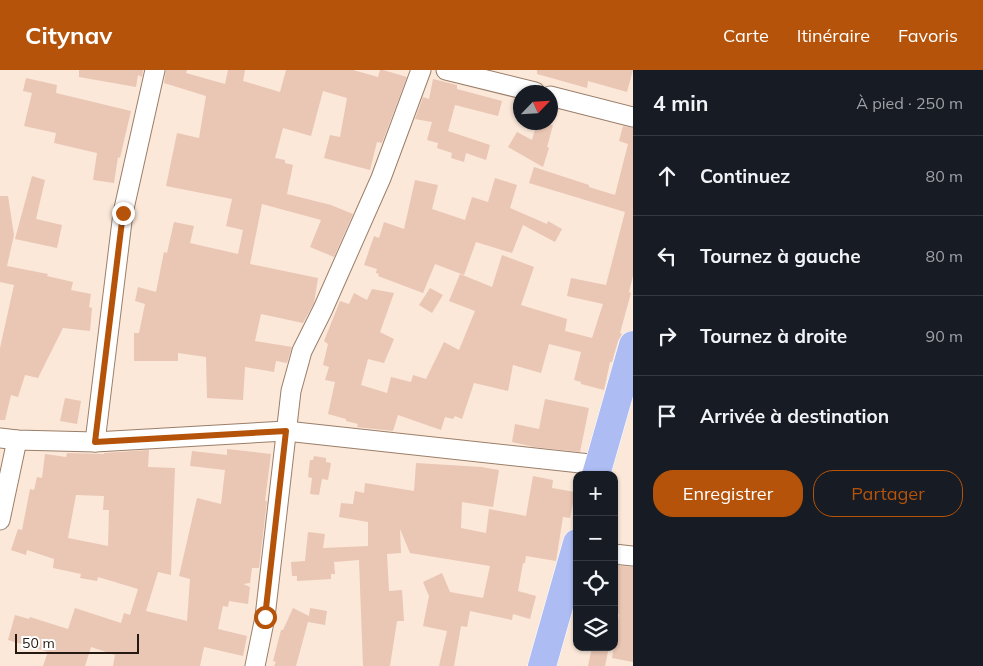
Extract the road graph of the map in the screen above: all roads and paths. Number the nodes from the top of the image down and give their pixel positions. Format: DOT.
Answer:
graph roads {
  1 [pos="155,70"];
  2 [pos="420,70"];
  3 [pos="446,70"];
  4 [pos="513,87"];
  5 [pos="558,98"];
  6 [pos="633,117"];
  7 [pos="633,345"];
  8 [pos="286,431"];
  9 [pos="9,439"];
  10 [pos="95,442"];
  11 [pos="597,470"];
  12 [pos="0,520"];
  13 [pos="618,554"];
  14 [pos="633,556"];
  15 [pos="573,557"];
  16 [pos="255,666"];
  17 [pos="542,666"];
  1 -- 10 [label="street"];
  2 -- 8 [label="street"];
  3 -- 4 [label="street"];
  5 -- 6 [label="street"];
  7 -- 11 [label="highway"];
  8 -- 10 [label="street"];
  8 -- 11 [label="street"];
  8 -- 16 [label="street"];
  9 -- 10 [label="street"];
  9 -- 12 [label="street"];
  13 -- 14 [label="street"];
  15 -- 17 [label="highway"];
}
